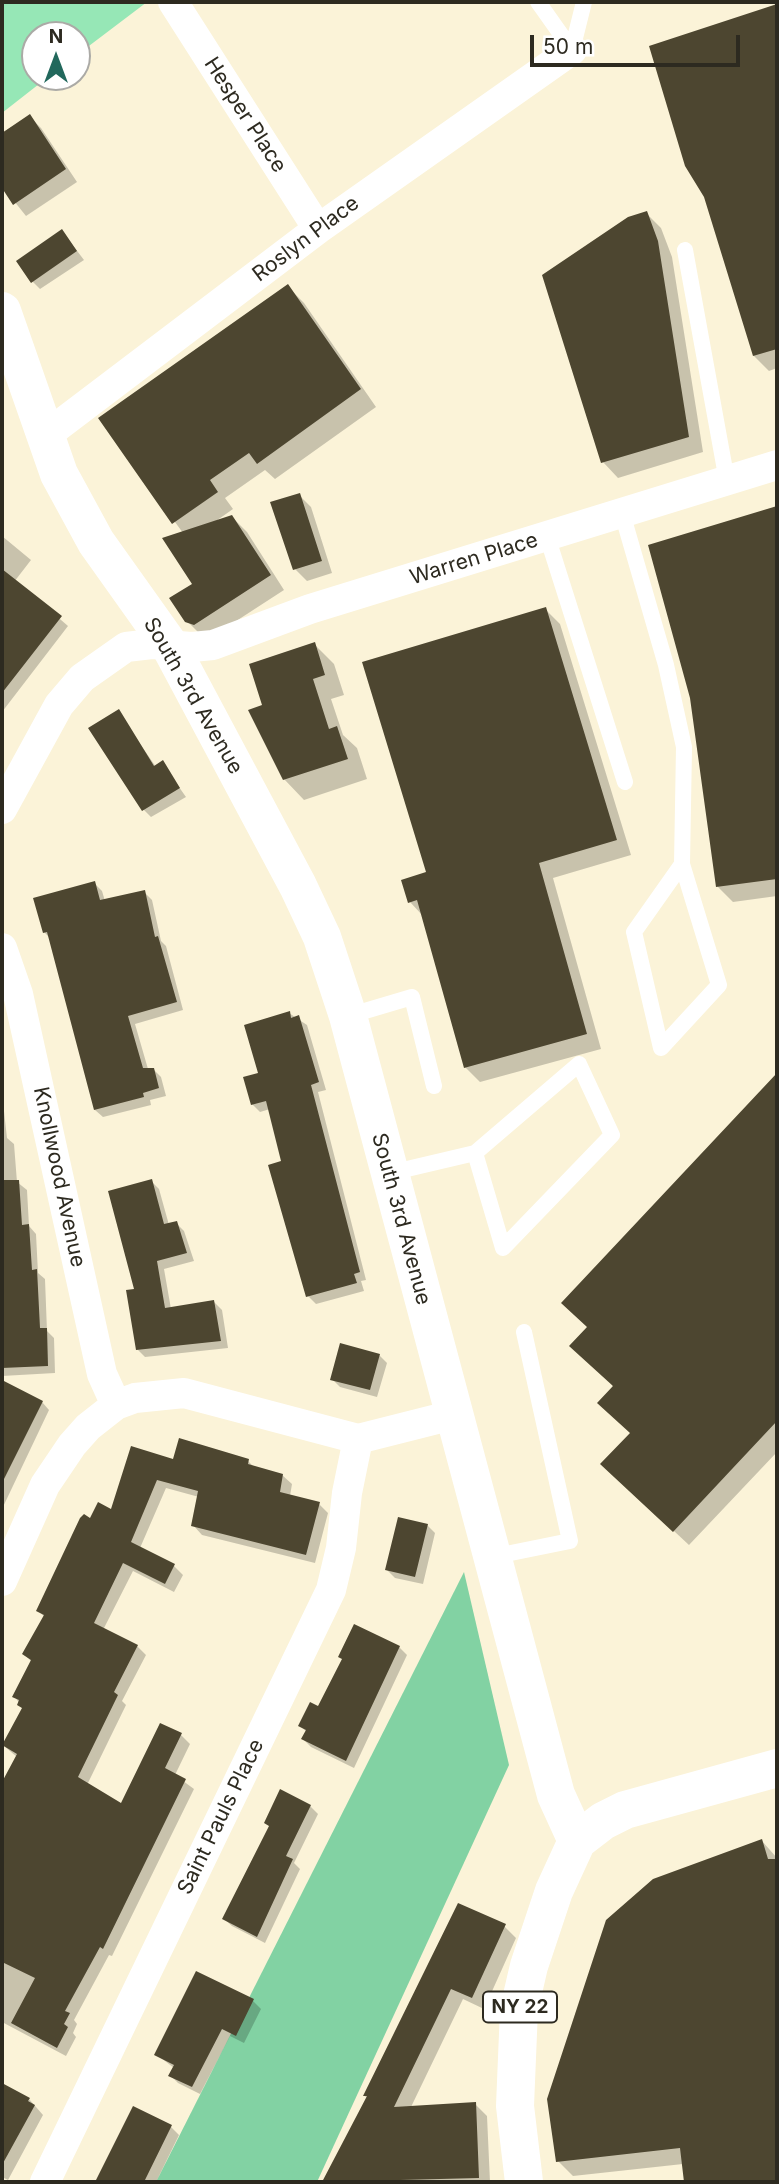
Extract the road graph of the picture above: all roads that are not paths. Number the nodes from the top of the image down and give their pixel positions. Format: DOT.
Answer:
graph roads {
  1 [pos="173,2"];
  2 [pos="538,2"];
  3 [pos="584,2"];
  4 [pos="572,50"];
  5 [pos="318,229"];
  6 [pos="685,250"];
  7 [pos="2,311"];
  8 [pos="45,436"];
  9 [pos="777,465"];
  10 [pos="727,481"];
  11 [pos="622,513"];
  12 [pos="547,536"];
  13 [pos="170,646"];
  14 [pos="625,782"];
  15 [pos="2,809"];
  16 [pos="681,864"];
  17 [pos="2,948"];
  18 [pos="348,1016"];
  19 [pos="434,1086"];
  20 [pos="475,1153"];
  21 [pos="389,1173"];
  22 [pos="524,1332"];
  23 [pos="116,1405"];
  24 [pos="453,1415"];
  25 [pos="358,1439"];
  26 [pos="491,1557"];
  27 [pos="2,1581"];
  28 [pos="777,1768"];
  29 [pos="577,1841"];
  30 [pos="45,2182"];
  31 [pos="524,2182"];
  1 -- 5 [label="street, Hesper Place"];
  2 -- 4 [label="lane"];
  3 -- 4 [label="lane"];
  4 -- 5 [label="street, Roslyn Place"];
  5 -- 8 [label="street, Roslyn Place"];
  6 -- 10 [label="lane"];
  7 -- 8 [label="street, South 3rd Avenue"];
  8 -- 13 [label="street, South 3rd Avenue"];
  9 -- 10 [label="street, Warren Place"];
  10 -- 11 [label="street, Warren Place"];
  11 -- 12 [label="street, Warren Place"];
  11 -- 16 [label="lane"];
  12 -- 13 [label="street, Warren Place"];
  12 -- 14 [label="lane"];
  13 -- 15 [label="street, Warren Place"];
  13 -- 18 [label="street, South 3rd Avenue"];
  16 -- 16 [label="lane"];
  17 -- 23 [label="street, Knollwood Avenue"];
  18 -- 19 [label="lane"];
  18 -- 21 [label="street, South 3rd Avenue"];
  20 -- 20 [label="lane"];
  20 -- 21 [label="lane"];
  21 -- 24 [label="street, South 3rd Avenue"];
  22 -- 26 [label="lane"];
  23 -- 25 [label="street"];
  23 -- 27 [label="street"];
  24 -- 25 [label="street"];
  24 -- 26 [label="street, South 3rd Avenue"];
  25 -- 30 [label="street, Saint Pauls Place"];
  26 -- 29 [label="street, South 3rd Avenue"];
  28 -- 29 [label="street, NY 22"];
  29 -- 31 [label="street, NY 22"];
}
